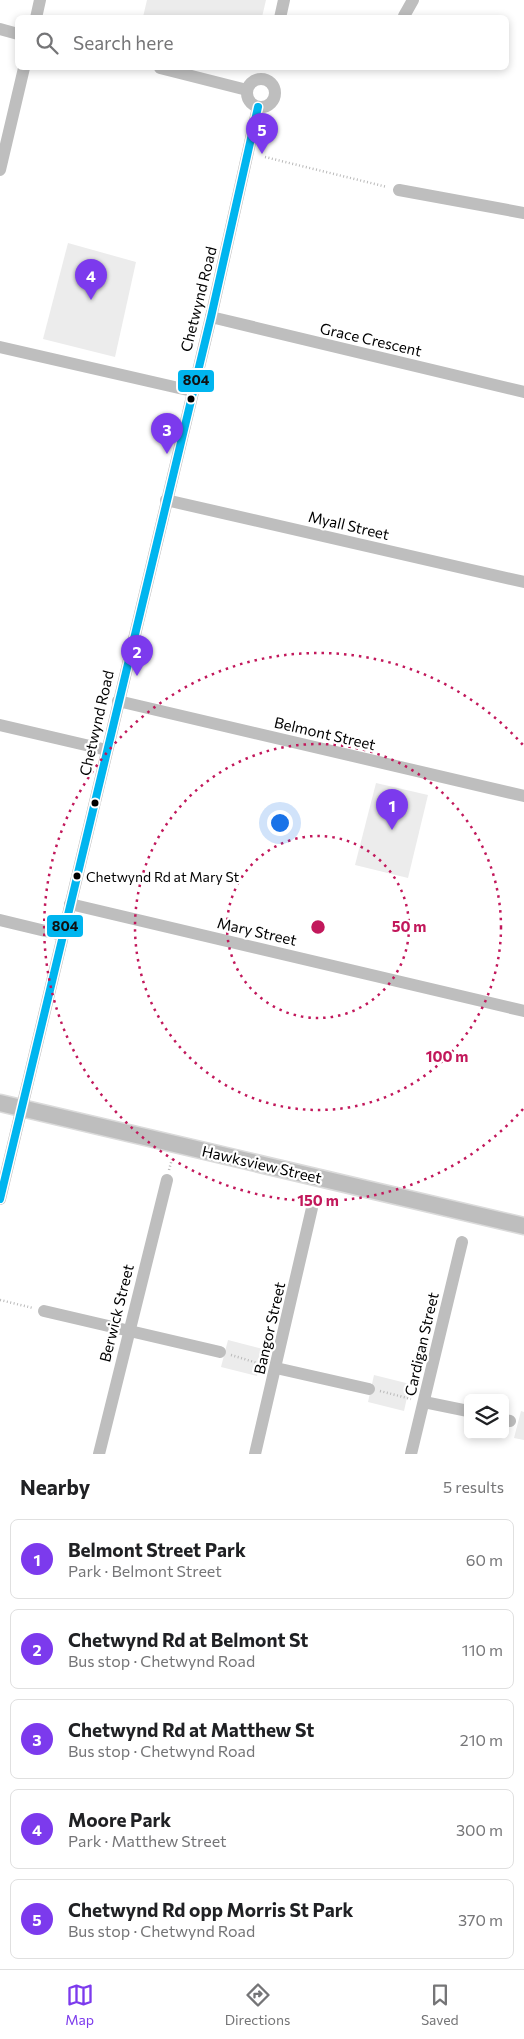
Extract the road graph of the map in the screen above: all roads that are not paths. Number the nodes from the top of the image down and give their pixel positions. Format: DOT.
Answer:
graph roads {
  1 [pos="40,0"];
  2 [pos="284,0"];
  3 [pos="413,0"];
  4 [pos="37,15"];
  5 [pos="281,15"];
  6 [pos="405,15"];
  7 [pos="0,30"];
  8 [pos="15,33"];
  9 [pos="24,70"];
  10 [pos="168,70"];
  11 [pos="266,73"];
  12 [pos="247,90"];
  13 [pos="258,107"];
  14 [pos="0,170"];
  15 [pos="399,190"];
  16 [pos="524,213"];
  17 [pos="211,317"];
  18 [pos="0,347"];
  19 [pos="192,391"];
  20 [pos="524,392"];
  21 [pos="166,500"];
  22 [pos="524,582"];
  23 [pos="118,701"];
  24 [pos="0,725"];
  25 [pos="107,750"];
  26 [pos="524,796"];
  27 [pos="70,904"];
  28 [pos="0,920"];
  29 [pos="62,935"];
  30 [pos="524,1011"];
  31 [pos="0,1103"];
  32 [pos="22,1108"];
  33 [pos="167,1180"];
  34 [pos="0,1199"];
  35 [pos="312,1208"];
  36 [pos="524,1226"];
  37 [pos="462,1242"];
  38 [pos="44,1311"];
  39 [pos="128,1330"];
  40 [pos="220,1352"];
  41 [pos="276,1368"];
  42 [pos="369,1389"];
  43 [pos="424,1402"];
  44 [pos="464,1410"];
  45 [pos="99,1454"];
  46 [pos="255,1454"];
  47 [pos="411,1454"];
  1 -- 4 [label="street"];
  2 -- 5 [label="street"];
  3 -- 6 [label="street"];
  7 -- 8 [label="street"];
  9 -- 14 [label="street"];
  10 -- 12 [label="street"];
  11 -- 12 [label="street"];
  11 -- 13 [label="street"];
  12 -- 13 [label="street"];
  13 -- 17 [label="street, Chetwynd Road"];
  15 -- 16 [label="street"];
  17 -- 19 [label="street, Chetwynd Road"];
  17 -- 20 [label="street, Grace Crescent"];
  18 -- 19 [label="street"];
  19 -- 21 [label="street, Chetwynd Road"];
  21 -- 22 [label="street, Myall Street"];
  21 -- 23 [label="street, Chetwynd Road"];
  23 -- 25 [label="street, Chetwynd Road"];
  23 -- 26 [label="street, Belmont Street"];
  24 -- 25 [label="street"];
  25 -- 27 [label="street, Chetwynd Road"];
  27 -- 29 [label="street, Chetwynd Road"];
  27 -- 30 [label="street, Mary Street"];
  28 -- 29 [label="street"];
  29 -- 32 [label="street, Chetwynd Road"];
  31 -- 32 [label="main road, Hawksview Street"];
  32 -- 34 [label="street, Chetwynd Road"];
  32 -- 36 [label="main road, Hawksview Street"];
  33 -- 39 [label="street, Berwick Street"];
  35 -- 41 [label="street, Bangor Street"];
  37 -- 43 [label="street, Cardigan Street"];
  38 -- 39 [label="street"];
  39 -- 40 [label="street"];
  39 -- 45 [label="street, Berwick Street"];
  41 -- 42 [label="street"];
  41 -- 46 [label="street, Bangor Street"];
  43 -- 44 [label="street"];
  43 -- 47 [label="street, Cardigan Street"];
}
